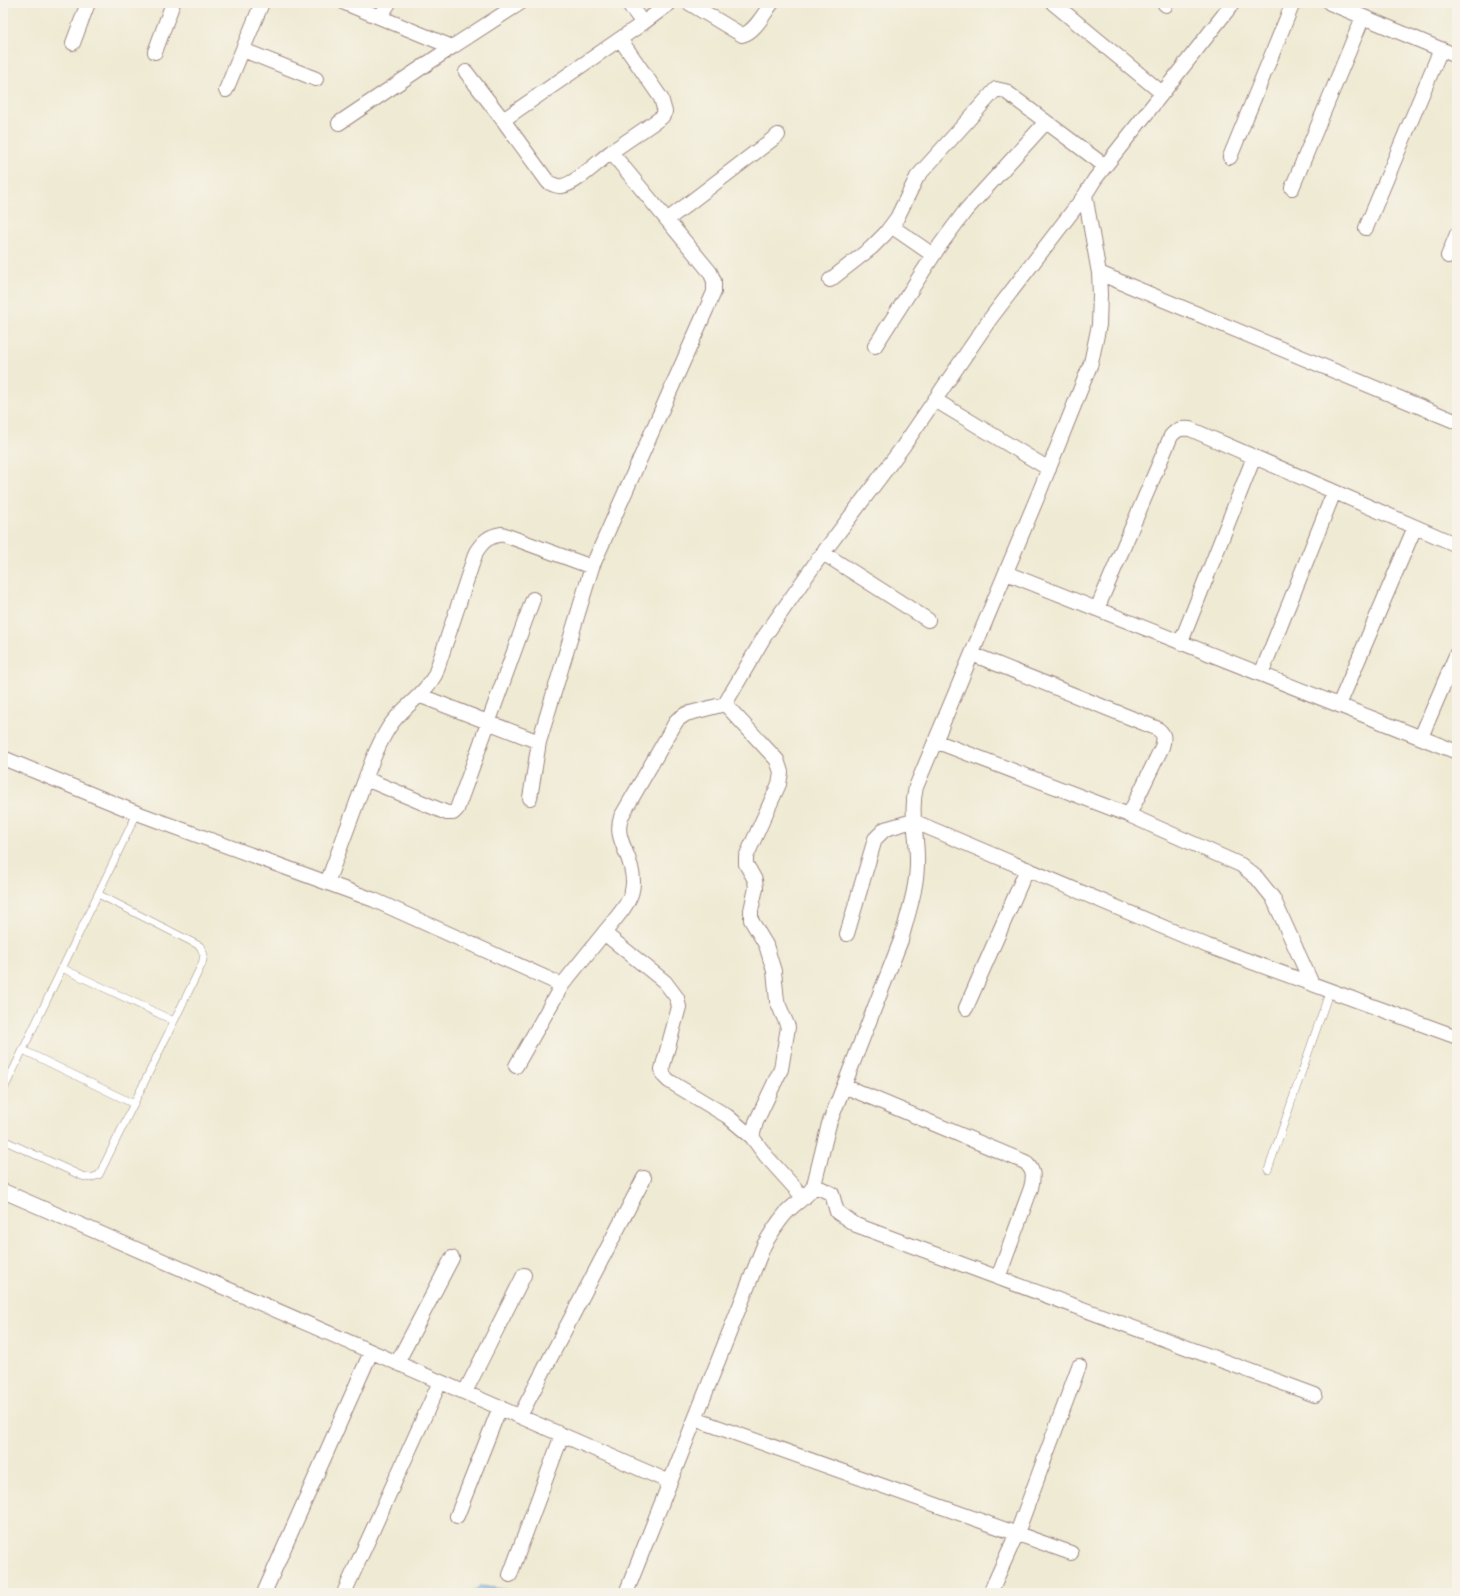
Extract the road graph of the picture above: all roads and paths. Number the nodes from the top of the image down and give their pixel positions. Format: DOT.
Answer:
graph roads {
  1 [pos="88,3"];
  2 [pos="173,3"];
  3 [pos="262,3"];
  4 [pos="345,3"];
  5 [pos="389,3"];
  6 [pos="520,3"];
  7 [pos="628,3"];
  8 [pos="670,3"];
  9 [pos="689,3"];
  10 [pos="772,3"];
  11 [pos="1053,3"];
  12 [pos="1233,3"];
  13 [pos="1294,3"];
  14 [pos="1330,3"];
  15 [pos="1363,17"];
  16 [pos="380,18"];
  17 [pos="642,23"];
  18 [pos="620,39"];
  19 [pos="73,43"];
  20 [pos="452,47"];
  21 [pos="1441,49"];
  22 [pos="243,50"];
  23 [pos="155,52"];
  24 [pos="1457,56"];
  25 [pos="466,72"];
  26 [pos="316,79"];
  27 [pos="226,90"];
  28 [pos="1162,92"];
  29 [pos="503,120"];
  30 [pos="1046,122"];
  31 [pos="339,123"];
  32 [pos="778,135"];
  33 [pos="611,152"];
  34 [pos="1230,158"];
  35 [pos="1105,166"];
  36 [pos="1292,188"];
  37 [pos="1085,195"];
  38 [pos="667,220"];
  39 [pos="891,226"];
  40 [pos="1366,228"];
  41 [pos="1457,234"];
  42 [pos="933,255"];
  43 [pos="1448,256"];
  44 [pos="1099,273"];
  45 [pos="830,280"];
  46 [pos="875,346"];
  47 [pos="935,400"];
  48 [pos="1457,422"];
  49 [pos="1254,457"];
  50 [pos="1049,469"];
  51 [pos="1334,492"];
  52 [pos="1415,527"];
  53 [pos="1457,545"];
  54 [pos="823,553"];
  55 [pos="592,567"];
  56 [pos="1006,573"];
  57 [pos="533,599"];
  58 [pos="1097,609"];
  59 [pos="928,620"];
  60 [pos="1181,642"];
  61 [pos="1457,653"];
  62 [pos="972,654"];
  63 [pos="1261,674"];
  64 [pos="421,696"];
  65 [pos="725,704"];
  66 [pos="1339,705"];
  67 [pos="488,722"];
  68 [pos="1421,737"];
  69 [pos="935,741"];
  70 [pos="539,742"];
  71 [pos="1457,752"];
  72 [pos="3,758"];
  73 [pos="366,779"];
  74 [pos="530,798"];
  75 [pos="137,813"];
  76 [pos="1129,815"];
  77 [pos="913,821"];
  78 [pos="1028,869"];
  79 [pos="327,882"];
  80 [pos="98,894"];
  81 [pos="604,933"];
  82 [pos="847,934"];
  83 [pos="62,968"];
  84 [pos="1312,984"];
  85 [pos="562,985"];
  86 [pos="1330,990"];
  87 [pos="966,1008"];
  88 [pos="174,1021"];
  89 [pos="1457,1037"];
  90 [pos="23,1050"];
  91 [pos="516,1066"];
  92 [pos="844,1086"];
  93 [pos="3,1091"];
  94 [pos="134,1104"];
  95 [pos="752,1137"];
  96 [pos="3,1140"];
  97 [pos="1268,1170"];
  98 [pos="644,1178"];
  99 [pos="814,1185"];
  100 [pos="3,1191"];
  101 [pos="804,1198"];
  102 [pos="452,1258"];
  103 [pos="524,1275"];
  104 [pos="998,1278"];
  105 [pos="371,1352"];
  106 [pos="397,1363"];
  107 [pos="1079,1366"];
  108 [pos="440,1382"];
  109 [pos="465,1392"];
  110 [pos="1315,1395"];
  111 [pos="500,1407"];
  112 [pos="520,1416"];
  113 [pos="695,1419"];
  114 [pos="562,1435"];
  115 [pos="670,1482"];
  116 [pos="457,1516"];
  117 [pos="1017,1533"];
  118 [pos="1071,1552"];
  119 [pos="510,1575"];
  120 [pos="264,1593"];
  121 [pos="344,1593"];
  122 [pos="626,1593"];
  123 [pos="990,1593"];
  1 -- 19 [label="street"];
  2 -- 23 [label="street"];
  3 -- 22 [label="street"];
  4 -- 16 [label="street"];
  5 -- 16 [label="street"];
  6 -- 20 [label="street"];
  7 -- 17 [label="street"];
  8 -- 17 [label="street"];
  9 -- 10 [label="street"];
  11 -- 28 [label="street"];
  12 -- 28 [label="street"];
  13 -- 34 [label="street"];
  14 -- 15 [label="street"];
  15 -- 21 [label="street"];
  15 -- 36 [label="street"];
  16 -- 20 [label="street"];
  17 -- 18 [label="street"];
  18 -- 29 [label="street"];
  18 -- 33 [label="street"];
  20 -- 31 [label="street"];
  21 -- 24 [label="street"];
  21 -- 40 [label="street"];
  22 -- 26 [label="street"];
  22 -- 27 [label="street"];
  25 -- 29 [label="street"];
  28 -- 35 [label="street"];
  29 -- 33 [label="street"];
  30 -- 35 [label="street"];
  30 -- 39 [label="street"];
  30 -- 42 [label="street"];
  32 -- 38 [label="street"];
  33 -- 38 [label="street"];
  35 -- 37 [label="street"];
  37 -- 44 [label="street"];
  37 -- 47 [label="street"];
  38 -- 55 [label="street"];
  39 -- 42 [label="street"];
  39 -- 45 [label="street"];
  41 -- 43 [label="street"];
  42 -- 46 [label="street"];
  44 -- 48 [label="street"];
  44 -- 50 [label="street"];
  47 -- 50 [label="street"];
  47 -- 54 [label="street"];
  49 -- 51 [label="street"];
  49 -- 58 [label="street"];
  49 -- 60 [label="street"];
  50 -- 56 [label="street"];
  51 -- 52 [label="street"];
  51 -- 63 [label="street"];
  52 -- 53 [label="street"];
  52 -- 66 [label="street"];
  54 -- 59 [label="street"];
  54 -- 65 [label="street"];
  55 -- 64 [label="street"];
  55 -- 70 [label="street"];
  56 -- 58 [label="street"];
  56 -- 62 [label="street"];
  57 -- 67 [label="street"];
  58 -- 60 [label="street"];
  60 -- 63 [label="street"];
  61 -- 68 [label="street"];
  62 -- 69 [label="street"];
  62 -- 76 [label="street"];
  63 -- 66 [label="street"];
  64 -- 67 [label="street"];
  64 -- 73 [label="street"];
  65 -- 81 [label="street"];
  65 -- 95 [label="street"];
  66 -- 68 [label="street"];
  67 -- 70 [label="street"];
  67 -- 73 [label="street"];
  68 -- 71 [label="street"];
  69 -- 76 [label="street"];
  69 -- 77 [label="street"];
  70 -- 74 [label="street"];
  72 -- 75 [label="street"];
  73 -- 79 [label="street"];
  75 -- 79 [label="street"];
  75 -- 80 [label="lane"];
  76 -- 84 [label="street"];
  77 -- 78 [label="street"];
  77 -- 82 [label="street"];
  77 -- 92 [label="street"];
  78 -- 84 [label="street"];
  78 -- 87 [label="street"];
  79 -- 85 [label="street"];
  80 -- 83 [label="lane"];
  80 -- 88 [label="lane"];
  81 -- 85 [label="street"];
  81 -- 95 [label="street"];
  83 -- 88 [label="lane"];
  83 -- 90 [label="lane"];
  84 -- 86 [label="street"];
  85 -- 91 [label="street"];
  86 -- 89 [label="street"];
  86 -- 97 [label="lane"];
  88 -- 94 [label="lane"];
  90 -- 93 [label="lane"];
  90 -- 94 [label="lane"];
  92 -- 99 [label="street"];
  92 -- 104 [label="street"];
  94 -- 96 [label="lane"];
  95 -- 101 [label="street"];
  98 -- 112 [label="street"];
  99 -- 101 [label="street"];
  99 -- 104 [label="street"];
  100 -- 105 [label="street"];
  101 -- 113 [label="street"];
  102 -- 106 [label="street"];
  103 -- 109 [label="street"];
  104 -- 110 [label="street"];
  105 -- 106 [label="street"];
  105 -- 120 [label="street"];
  106 -- 108 [label="street"];
  107 -- 117 [label="street"];
  108 -- 109 [label="street"];
  108 -- 121 [label="street"];
  109 -- 111 [label="street"];
  111 -- 112 [label="street"];
  111 -- 116 [label="street"];
  112 -- 114 [label="street"];
  113 -- 115 [label="street"];
  113 -- 117 [label="street"];
  114 -- 115 [label="street"];
  114 -- 119 [label="street"];
  115 -- 122 [label="street"];
  117 -- 118 [label="street"];
  117 -- 123 [label="street"];
}
